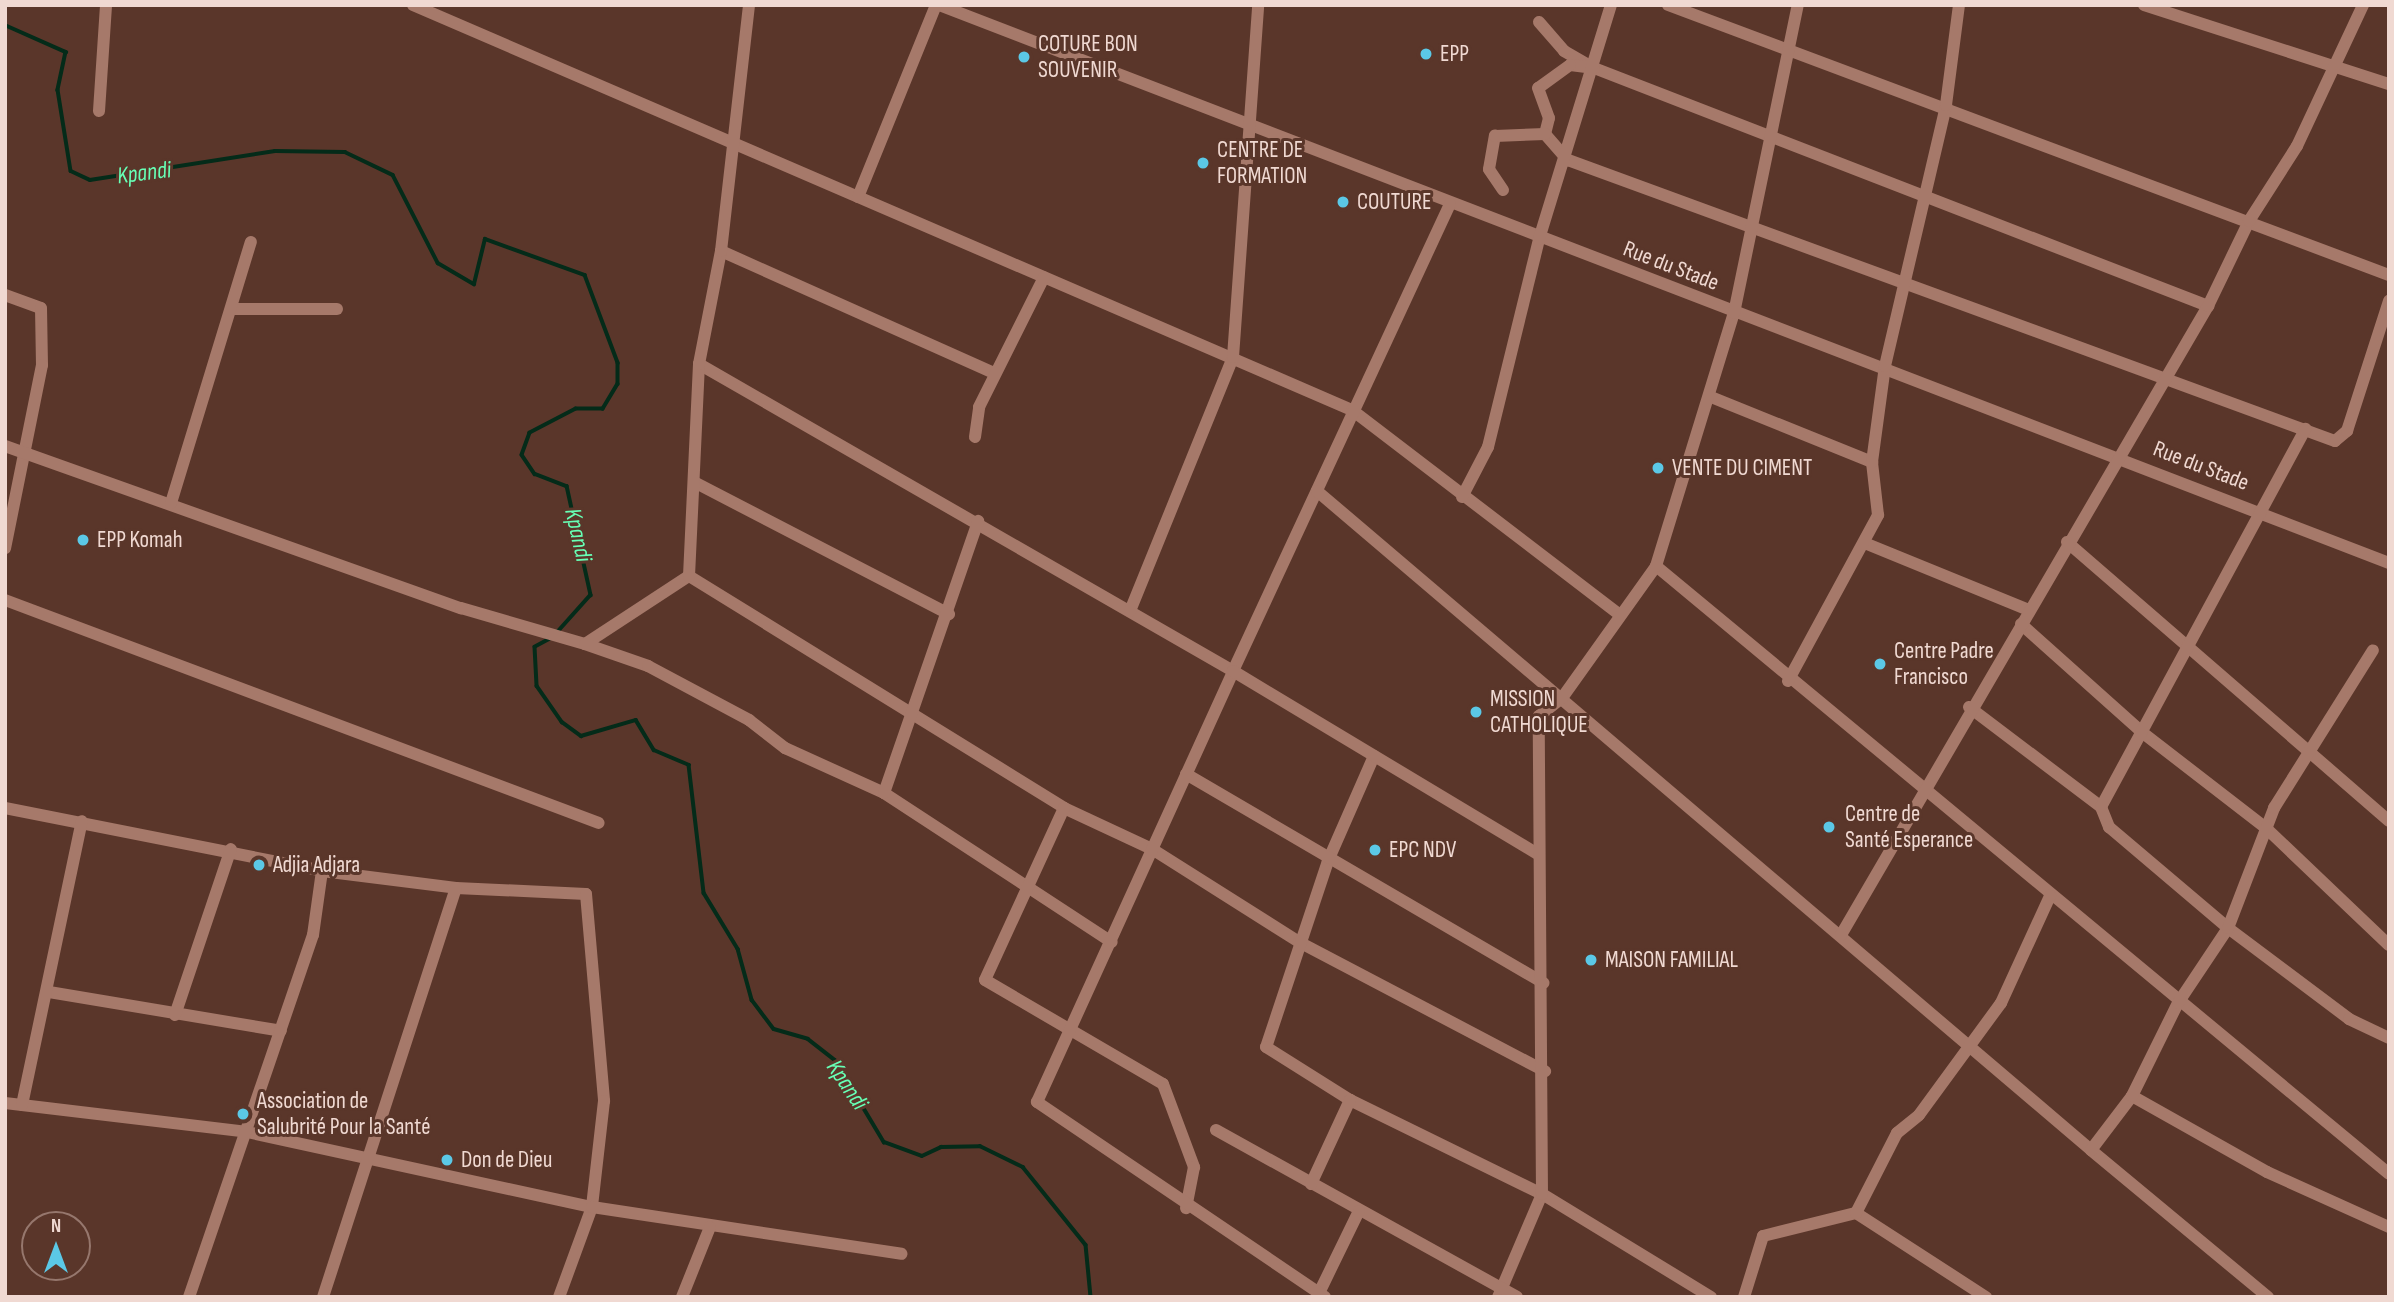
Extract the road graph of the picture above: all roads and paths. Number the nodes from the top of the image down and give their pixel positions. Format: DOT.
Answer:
graph roads {
  1 [pos="106,5"];
  2 [pos="413,5"];
  3 [pos="749,5"];
  4 [pos="937,5"];
  5 [pos="1258,5"];
  6 [pos="1611,5"];
  7 [pos="1668,5"];
  8 [pos="1798,5"];
  9 [pos="1959,5"];
  10 [pos="2144,5"];
  11 [pos="2363,5"];
  12 [pos="1539,23"];
  13 [pos="1785,47"];
  14 [pos="2333,63"];
  15 [pos="1594,68"];
  16 [pos="2389,84"];
  17 [pos="1946,105"];
  18 [pos="99,111"];
  19 [pos="1250,127"];
  20 [pos="1545,134"];
  21 [pos="1770,134"];
  22 [pos="734,147"];
  23 [pos="1568,160"];
  24 [pos="1503,190"];
  25 [pos="1922,196"];
  26 [pos="858,197"];
  27 [pos="1450,204"];
  28 [pos="2249,221"];
  29 [pos="1754,225"];
  30 [pos="1539,239"];
  31 [pos="251,242"];
  32 [pos="721,251"];
  33 [pos="2389,275"];
  34 [pos="1044,277"];
  35 [pos="1903,279"];
  36 [pos="5,295"];
  37 [pos="2389,301"];
  38 [pos="2208,306"];
  39 [pos="233,309"];
  40 [pos="337,309"];
  41 [pos="1734,313"];
  42 [pos="1233,357"];
  43 [pos="699,365"];
  44 [pos="1885,366"];
  45 [pos="994,373"];
  46 [pos="2165,376"];
  47 [pos="1711,397"];
  48 [pos="1352,410"];
  49 [pos="2305,429"];
  50 [pos="975,437"];
  51 [pos="5,446"];
  52 [pos="24,452"];
  53 [pos="2118,457"];
  54 [pos="1872,462"];
  55 [pos="695,484"];
  56 [pos="1317,491"];
  57 [pos="1462,497"];
  58 [pos="171,503"];
  59 [pos="2261,512"];
  60 [pos="978,521"];
  61 [pos="2067,542"];
  62 [pos="1867,544"];
  63 [pos="5,548"];
  64 [pos="2389,563"];
  65 [pos="1656,566"];
  66 [pos="689,576"];
  67 [pos="5,600"];
  68 [pos="2029,610"];
  69 [pos="1130,611"];
  70 [pos="949,614"];
  71 [pos="1620,615"];
  72 [pos="2021,624"];
  73 [pos="585,644"];
  74 [pos="2373,650"];
  75 [pos="2189,652"];
  76 [pos="1233,671"];
  77 [pos="1788,681"];
  78 [pos="1562,698"];
  79 [pos="909,706"];
  80 [pos="1969,707"];
  81 [pos="2143,733"];
  82 [pos="2312,753"];
  83 [pos="1374,756"];
  84 [pos="1186,774"];
  85 [pos="1922,789"];
  86 [pos="884,793"];
  87 [pos="1065,807"];
  88 [pos="2101,807"];
  89 [pos="5,808"];
  90 [pos="82,821"];
  91 [pos="2389,821"];
  92 [pos="600,823"];
  93 [pos="2267,829"];
  94 [pos="231,849"];
  95 [pos="1152,849"];
  96 [pos="1539,855"];
  97 [pos="1328,861"];
  98 [pos="322,871"];
  99 [pos="456,888"];
  100 [pos="1026,889"];
  101 [pos="2050,896"];
  102 [pos="2228,928"];
  103 [pos="1841,935"];
  104 [pos="1112,942"];
  105 [pos="1299,943"];
  106 [pos="2389,945"];
  107 [pos="1543,983"];
  108 [pos="49,992"];
  109 [pos="2178,1003"];
  110 [pos="175,1015"];
  111 [pos="1071,1028"];
  112 [pos="281,1031"];
  113 [pos="2389,1038"];
  114 [pos="1969,1047"];
  115 [pos="1545,1071"];
  116 [pos="2132,1096"];
  117 [pos="1350,1100"];
  118 [pos="5,1103"];
  119 [pos="22,1105"];
  120 [pos="1216,1130"];
  121 [pos="247,1132"];
  122 [pos="2091,1150"];
  123 [pos="372,1157"];
  124 [pos="2389,1174"];
  125 [pos="1311,1184"];
  126 [pos="1542,1194"];
  127 [pos="592,1206"];
  128 [pos="1186,1208"];
  129 [pos="1359,1212"];
  130 [pos="1856,1213"];
  131 [pos="710,1227"];
  132 [pos="2389,1227"];
  133 [pos="901,1254"];
  134 [pos="1500,1293"];
  135 [pos="1322,1295"];
  136 [pos="189,1297"];
  137 [pos="323,1297"];
  138 [pos="559,1297"];
  139 [pos="682,1297"];
  140 [pos="1517,1297"];
  141 [pos="1711,1297"];
  142 [pos="1744,1297"];
  143 [pos="1986,1297"];
  144 [pos="2268,1297"];
  1 -- 18 [label="street"];
  2 -- 22 [label="street"];
  3 -- 22 [label="street"];
  4 -- 19 [label="street, Rue du Stade"];
  4 -- 26 [label="street"];
  5 -- 19 [label="street"];
  6 -- 15 [label="street"];
  7 -- 13 [label="street"];
  8 -- 13 [label="street"];
  9 -- 17 [label="street"];
  10 -- 14 [label="street"];
  11 -- 14 [label="street"];
  12 -- 15 [label="street"];
  13 -- 17 [label="street"];
  13 -- 21 [label="street"];
  14 -- 16 [label="street"];
  14 -- 28 [label="street"];
  15 -- 20 [label="street"];
  15 -- 21 [label="street"];
  15 -- 23 [label="street"];
  17 -- 25 [label="street"];
  17 -- 28 [label="street"];
  19 -- 27 [label="street, Rue du Stade"];
  19 -- 42 [label="street"];
  20 -- 23 [label="street"];
  20 -- 24 [label="street"];
  21 -- 25 [label="street"];
  21 -- 29 [label="street"];
  22 -- 26 [label="street"];
  22 -- 32 [label="street"];
  23 -- 29 [label="street"];
  23 -- 30 [label="street"];
  25 -- 35 [label="street"];
  25 -- 38 [label="street"];
  26 -- 34 [label="street"];
  27 -- 30 [label="street, Rue du Stade"];
  27 -- 48 [label="street"];
  28 -- 33 [label="street"];
  28 -- 38 [label="street"];
  29 -- 35 [label="street"];
  29 -- 41 [label="street"];
  30 -- 41 [label="street, Rue du Stade"];
  30 -- 57 [label="street"];
  31 -- 39 [label="street"];
  32 -- 43 [label="street"];
  32 -- 45 [label="street"];
  34 -- 42 [label="street"];
  34 -- 45 [label="street"];
  35 -- 44 [label="street"];
  35 -- 46 [label="street"];
  36 -- 52 [label="street"];
  37 -- 49 [label="street"];
  38 -- 46 [label="street"];
  39 -- 40 [label="street"];
  39 -- 58 [label="street"];
  41 -- 44 [label="street, Rue du Stade"];
  41 -- 47 [label="street"];
  42 -- 48 [label="street"];
  42 -- 69 [label="street"];
  43 -- 55 [label="street"];
  43 -- 60 [label="street"];
  44 -- 53 [label="street, Rue du Stade"];
  44 -- 54 [label="street"];
  45 -- 50 [label="street"];
  46 -- 49 [label="street"];
  46 -- 53 [label="street"];
  47 -- 54 [label="street"];
  47 -- 65 [label="street"];
  48 -- 56 [label="street"];
  48 -- 57 [label="street"];
  49 -- 59 [label="street"];
  51 -- 52 [label="street"];
  52 -- 58 [label="street"];
  52 -- 63 [label="street"];
  53 -- 59 [label="street, Rue du Stade"];
  53 -- 61 [label="street"];
  54 -- 62 [label="street"];
  55 -- 66 [label="street"];
  55 -- 70 [label="street"];
  56 -- 76 [label="street"];
  56 -- 78 [label="street"];
  57 -- 71 [label="street"];
  58 -- 73 [label="street"];
  59 -- 64 [label="street, Rue du Stade"];
  59 -- 75 [label="street"];
  60 -- 69 [label="street"];
  60 -- 70 [label="street"];
  61 -- 68 [label="street"];
  61 -- 75 [label="street"];
  62 -- 68 [label="street"];
  62 -- 77 [label="street"];
  65 -- 71 [label="street"];
  65 -- 77 [label="street"];
  66 -- 73 [label="street"];
  66 -- 79 [label="street"];
  67 -- 92 [label="street"];
  68 -- 72 [label="street"];
  69 -- 76 [label="street"];
  70 -- 79 [label="street"];
  71 -- 78 [label="street"];
  72 -- 80 [label="street"];
  72 -- 81 [label="street"];
  73 -- 86 [label="street"];
  74 -- 82 [label="street"];
  75 -- 81 [label="street"];
  75 -- 82 [label="street"];
  76 -- 83 [label="street"];
  76 -- 84 [label="street"];
  77 -- 85 [label="street"];
  78 -- 96 [label="street"];
  78 -- 103 [label="street"];
  79 -- 86 [label="street"];
  79 -- 87 [label="street"];
  80 -- 85 [label="street"];
  80 -- 88 [label="street"];
  81 -- 88 [label="street"];
  81 -- 93 [label="street"];
  82 -- 91 [label="street"];
  82 -- 93 [label="street"];
  83 -- 96 [label="street"];
  83 -- 97 [label="street"];
  84 -- 95 [label="street"];
  84 -- 97 [label="street"];
  85 -- 101 [label="street"];
  85 -- 103 [label="street"];
  86 -- 100 [label="street"];
  87 -- 95 [label="street"];
  87 -- 100 [label="street"];
  88 -- 102 [label="street"];
  89 -- 90 [label="street"];
  90 -- 94 [label="street"];
  90 -- 108 [label="street"];
  93 -- 102 [label="street"];
  93 -- 106 [label="street"];
  94 -- 98 [label="street"];
  94 -- 110 [label="street"];
  95 -- 104 [label="street"];
  95 -- 105 [label="street"];
  96 -- 107 [label="street"];
  97 -- 105 [label="street"];
  97 -- 107 [label="street"];
  98 -- 99 [label="street"];
  98 -- 112 [label="street"];
  99 -- 123 [label="street"];
  99 -- 127 [label="street"];
  100 -- 104 [label="street"];
  100 -- 111 [label="street"];
  101 -- 109 [label="street"];
  101 -- 114 [label="street"];
  102 -- 109 [label="street"];
  102 -- 113 [label="street"];
  103 -- 114 [label="street"];
  104 -- 111 [label="street"];
  105 -- 115 [label="street"];
  105 -- 117 [label="street"];
  107 -- 115 [label="street"];
  108 -- 110 [label="street"];
  108 -- 119 [label="street"];
  109 -- 116 [label="street"];
  109 -- 124 [label="street"];
  110 -- 112 [label="street"];
  111 -- 128 [label="street"];
  111 -- 128 [label="street"];
  112 -- 121 [label="street"];
  114 -- 122 [label="street"];
  114 -- 130 [label="street"];
  115 -- 126 [label="street"];
  116 -- 122 [label="street"];
  116 -- 132 [label="street"];
  117 -- 125 [label="street"];
  117 -- 126 [label="street"];
  118 -- 119 [label="street"];
  119 -- 121 [label="street"];
  120 -- 125 [label="street"];
  121 -- 123 [label="street"];
  121 -- 136 [label="street"];
  122 -- 144 [label="street"];
  123 -- 127 [label="street"];
  123 -- 137 [label="street"];
  125 -- 129 [label="street"];
  126 -- 134 [label="street"];
  126 -- 141 [label="street"];
  127 -- 131 [label="street"];
  127 -- 138 [label="street"];
  128 -- 135 [label="street"];
  129 -- 134 [label="street"];
  129 -- 135 [label="street"];
  130 -- 142 [label="street"];
  130 -- 143 [label="street"];
  131 -- 133 [label="street"];
  131 -- 139 [label="street"];
  134 -- 140 [label="street"];
}
